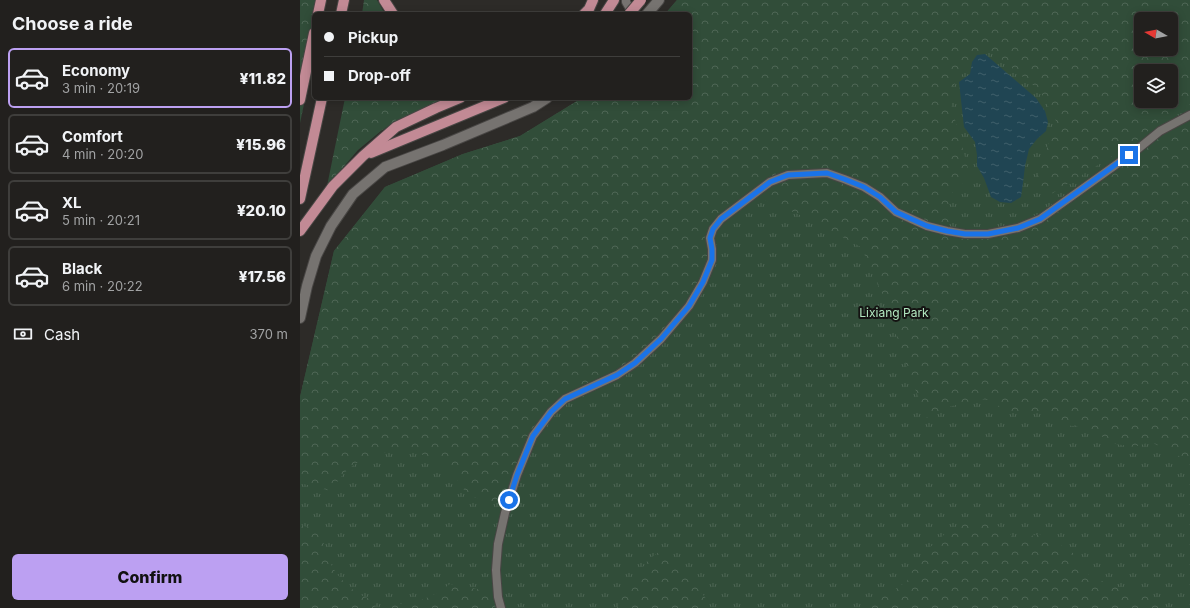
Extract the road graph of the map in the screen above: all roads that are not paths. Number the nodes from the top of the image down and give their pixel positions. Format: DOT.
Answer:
graph roads {
  1 [pos="321,0"];
  2 [pos="344,0"];
  3 [pos="384,0"];
  4 [pos="594,0"];
  5 [pos="614,0"];
  6 [pos="626,0"];
  7 [pos="641,0"];
  8 [pos="659,0"];
  9 [pos="318,12"];
  10 [pos="341,12"];
  11 [pos="392,12"];
  12 [pos="586,12"];
  13 [pos="606,12"];
  14 [pos="630,12"];
  15 [pos="632,12"];
  16 [pos="649,12"];
  17 [pos="312,43"];
  18 [pos="300,100"];
  19 [pos="322,100"];
  20 [pos="455,100"];
  21 [pos="499,100"];
  22 [pos="544,100"];
  23 [pos="1190,115"];
  24 [pos="363,156"];
  25 [pos="300,199"];
  26 [pos="300,231"];
  27 [pos="300,318"];
  28 [pos="501,608"];
  1 -- 9 [label="main road"];
  2 -- 10 [label="main road"];
  3 -- 11 [label="main road"];
  4 -- 12 [label="main road"];
  5 -- 13 [label="main road"];
  6 -- 15 [label="lane"];
  7 -- 14 [label="main road, bridge"];
  8 -- 16 [label="street"];
  17 -- 18 [label="main road"];
  19 -- 25 [label="main road"];
  20 -- 24 [label="main road"];
  21 -- 24 [label="main road"];
  22 -- 27 [label="street"];
  23 -- 28 [label="lane"];
  24 -- 26 [label="main road"];
}
